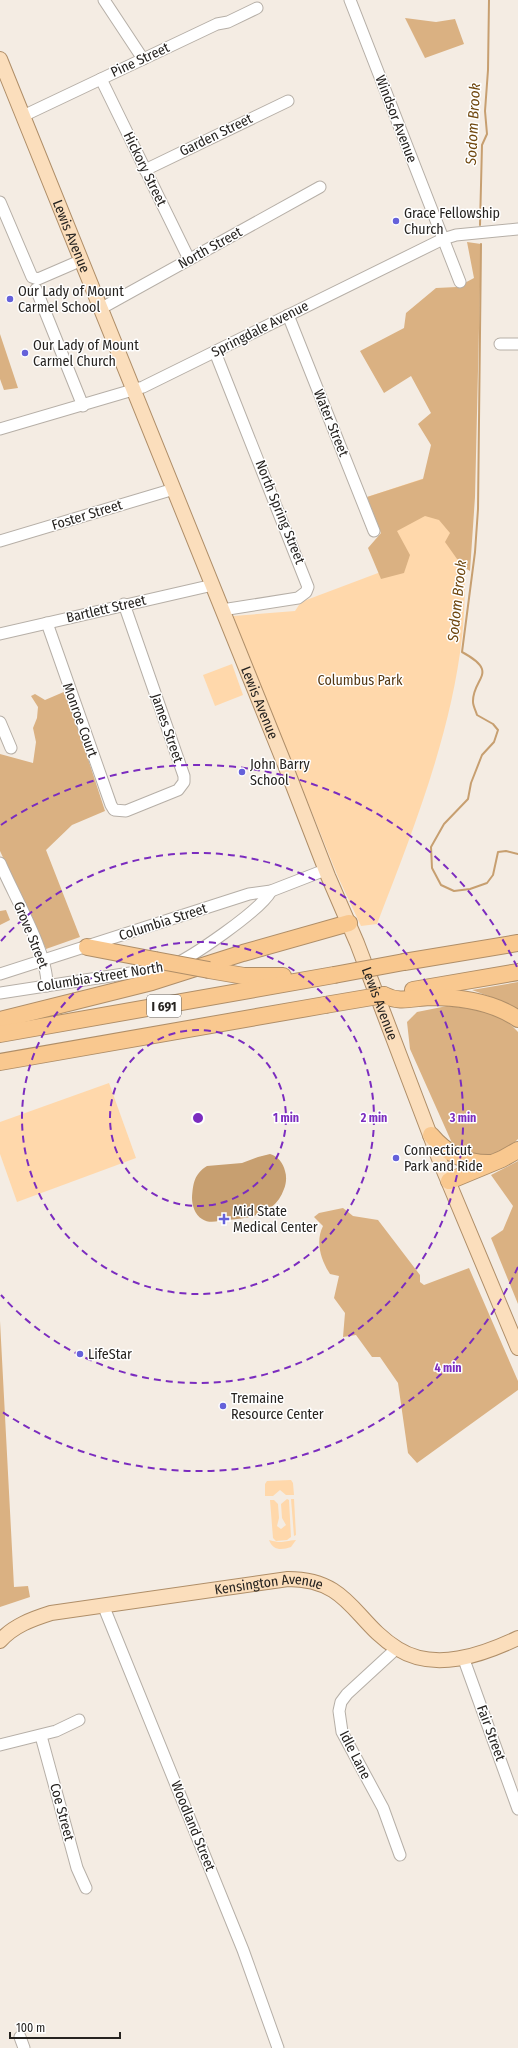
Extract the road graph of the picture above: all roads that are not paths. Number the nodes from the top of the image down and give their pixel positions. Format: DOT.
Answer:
graph roads {
  1 [pos="104,0"];
  2 [pos="350,0"];
  3 [pos="257,8"];
  4 [pos="0,59"];
  5 [pos="143,59"];
  6 [pos="101,79"];
  7 [pos="288,101"];
  8 [pos="23,116"];
  9 [pos="145,170"];
  10 [pos="320,187"];
  11 [pos="0,202"];
  12 [pos="518,229"];
  13 [pos="443,239"];
  14 [pos="189,259"];
  15 [pos="82,260"];
  16 [pos="460,282"];
  17 [pos="36,289"];
  18 [pos="100,309"];
  19 [pos="288,315"];
  20 [pos="500,344"];
  21 [pos="518,344"];
  22 [pos="216,352"];
  23 [pos="134,390"];
  24 [pos="83,406"];
  25 [pos="0,429"];
  26 [pos="174,489"];
  27 [pos="374,531"];
  28 [pos="0,541"];
  29 [pos="213,585"];
  30 [pos="124,604"];
  31 [pos="222,610"];
  32 [pos="47,623"];
  33 [pos="0,634"];
  34 [pos="0,722"];
  35 [pos="11,748"];
  36 [pos="119,812"];
  37 [pos="0,864"];
  38 [pos="326,870"];
  39 [pos="271,891"];
  40 [pos="349,923"];
  41 [pos="518,943"];
  42 [pos="87,947"];
  43 [pos="44,961"];
  44 [pos="518,972"];
  45 [pos="0,974"];
  46 [pos="330,974"];
  47 [pos="47,986"];
  48 [pos="0,993"];
  49 [pos="416,994"];
  50 [pos="518,1019"];
  51 [pos="0,1020"];
  52 [pos="0,1034"];
  53 [pos="0,1062"];
  54 [pos="431,1135"];
  55 [pos="518,1150"];
  56 [pos="494,1163"];
  57 [pos="449,1181"];
  58 [pos="518,1348"];
  59 [pos="103,1605"];
  60 [pos="518,1638"];
  61 [pos="0,1641"];
  62 [pos="397,1648"];
  63 [pos="463,1657"];
  64 [pos="79,1720"];
  65 [pos="41,1736"];
  66 [pos="0,1745"];
  67 [pos="518,1809"];
  68 [pos="400,1855"];
  69 [pos="86,1888"];
  70 [pos="278,2048"];
  1 -- 5 [label="street"];
  2 -- 13 [label="street, Windsor Avenue"];
  3 -- 5 [label="street, Pine Street"];
  4 -- 8 [label="main road, Lewis Avenue"];
  5 -- 6 [label="street, Pine Street"];
  6 -- 8 [label="street, Pine Street"];
  6 -- 9 [label="street, Hickory Street"];
  7 -- 9 [label="street, Garden Street"];
  8 -- 15 [label="main road, Lewis Avenue"];
  9 -- 14 [label="street, Hickory Street"];
  10 -- 14 [label="street, North Street"];
  11 -- 15 [label="street"];
  12 -- 13 [label="street, Springdale Avenue"];
  13 -- 16 [label="street, Windsor Avenue"];
  13 -- 19 [label="street, Springdale Avenue"];
  14 -- 18 [label="street, North Street"];
  15 -- 18 [label="main road, Lewis Avenue"];
  17 -- 24 [label="street"];
  18 -- 23 [label="main road, Lewis Avenue"];
  19 -- 22 [label="street, Springdale Avenue"];
  19 -- 27 [label="street, Water Street"];
  20 -- 21 [label="street"];
  22 -- 23 [label="street, Springdale Avenue"];
  22 -- 31 [label="street, North Spring Street"];
  23 -- 24 [label="street, Springdale Avenue"];
  23 -- 26 [label="main road, Lewis Avenue"];
  24 -- 25 [label="street, Springdale Avenue"];
  26 -- 28 [label="street, Foster Street"];
  26 -- 29 [label="main road, Lewis Avenue"];
  29 -- 30 [label="street, Bartlett Street"];
  29 -- 31 [label="main road, Lewis Avenue"];
  30 -- 32 [label="street, Bartlett Street"];
  30 -- 36 [label="street, James Street"];
  31 -- 38 [label="main road, Lewis Avenue"];
  32 -- 33 [label="street, Bartlett Street"];
  32 -- 36 [label="street, Monroe Court"];
  34 -- 35 [label="street"];
  37 -- 43 [label="street, Grove Street"];
  38 -- 39 [label="street, Columbia Street"];
  38 -- 40 [label="main road, Lewis Avenue"];
  39 -- 42 [label="street, Columbia Street"];
  39 -- 47 [label="street, Columbia Street North"];
  40 -- 51 [label="highway"];
  40 -- 54 [label="main road, Lewis Avenue"];
  41 -- 46 [label="highway, I 691, bridge"];
  42 -- 43 [label="street, Columbia Street"];
  42 -- 46 [label="highway, bridge"];
  43 -- 45 [label="street, Columbia Street"];
  43 -- 47 [label="street, Grove Street"];
  44 -- 49 [label="highway"];
  46 -- 52 [label="highway, I 691"];
  47 -- 48 [label="street, Columbia Street North"];
  49 -- 50 [label="highway"];
  49 -- 53 [label="highway, I 691, bridge"];
  54 -- 56 [label="highway"];
  54 -- 57 [label="main road, Lewis Avenue"];
  55 -- 56 [label="highway"];
  56 -- 57 [label="highway"];
  57 -- 58 [label="main road, Lewis Avenue"];
  59 -- 61 [label="main road, Kensington Avenue"];
  59 -- 62 [label="main road, Kensington Avenue"];
  59 -- 70 [label="street, Woodland Street"];
  60 -- 63 [label="main road, Kensington Avenue"];
  62 -- 63 [label="main road, Kensington Avenue"];
  62 -- 68 [label="street, Idle Lane"];
  63 -- 67 [label="street, Fair Street"];
  64 -- 65 [label="street"];
  65 -- 66 [label="street"];
  65 -- 69 [label="street, Coe Street"];
}
